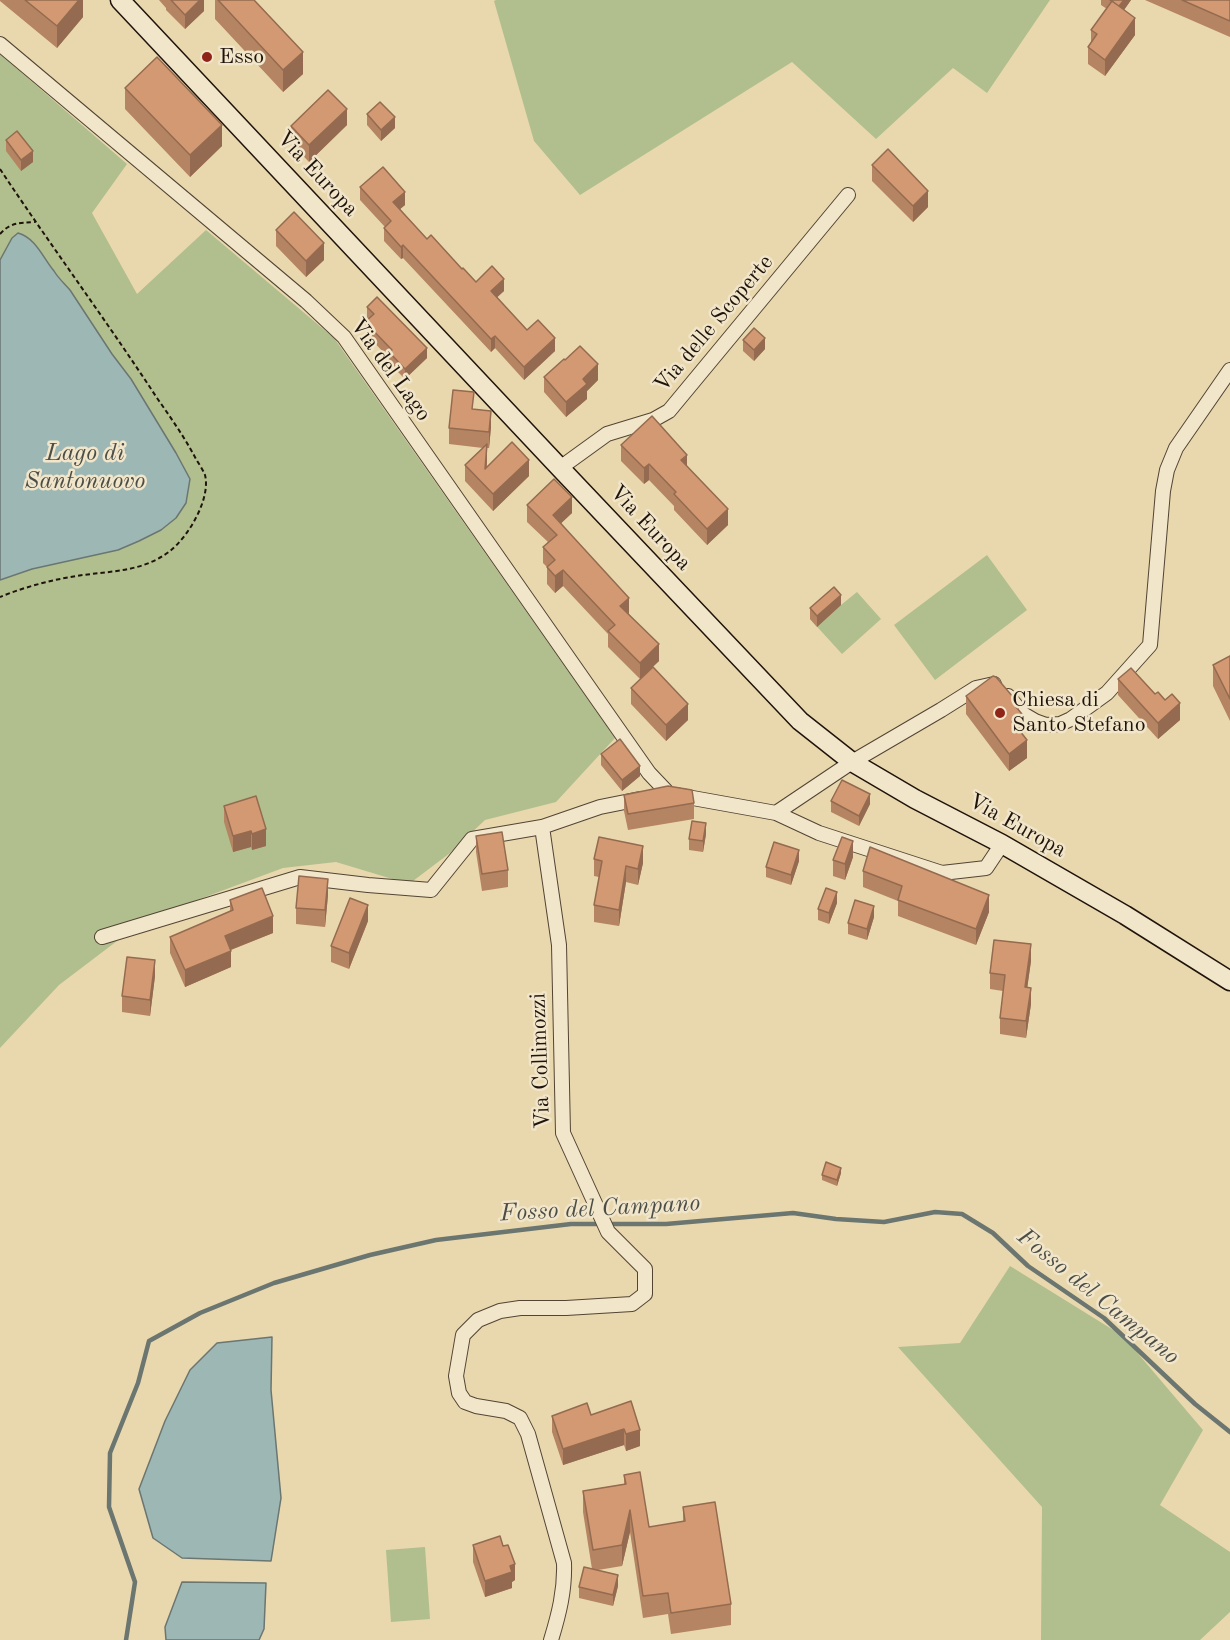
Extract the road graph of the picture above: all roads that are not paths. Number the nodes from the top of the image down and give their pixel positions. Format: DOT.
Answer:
graph roads {
  1 [pos="120,0"];
  2 [pos="0,44"];
  3 [pos="848,195"];
  4 [pos="1230,370"];
  5 [pos="560,468"];
  6 [pos="852,762"];
  7 [pos="668,793"];
  8 [pos="776,813"];
  9 [pos="542,827"];
  10 [pos="1002,844"];
  11 [pos="102,937"];
  12 [pos="1230,981"];
  13 [pos="551,1640"];
  1 -- 5 [label="main road, Via Europa"];
  2 -- 7 [label="street, Via del Lago"];
  3 -- 5 [label="street, Via delle Scoperte"];
  4 -- 6 [label="street"];
  5 -- 6 [label="main road, Via Europa"];
  6 -- 8 [label="street"];
  6 -- 10 [label="main road, Via Europa"];
  7 -- 8 [label="street"];
  7 -- 9 [label="street"];
  8 -- 10 [label="street"];
  9 -- 11 [label="street"];
  9 -- 13 [label="street, Via Collimozzi"];
  10 -- 12 [label="main road, Via Europa"];
}
